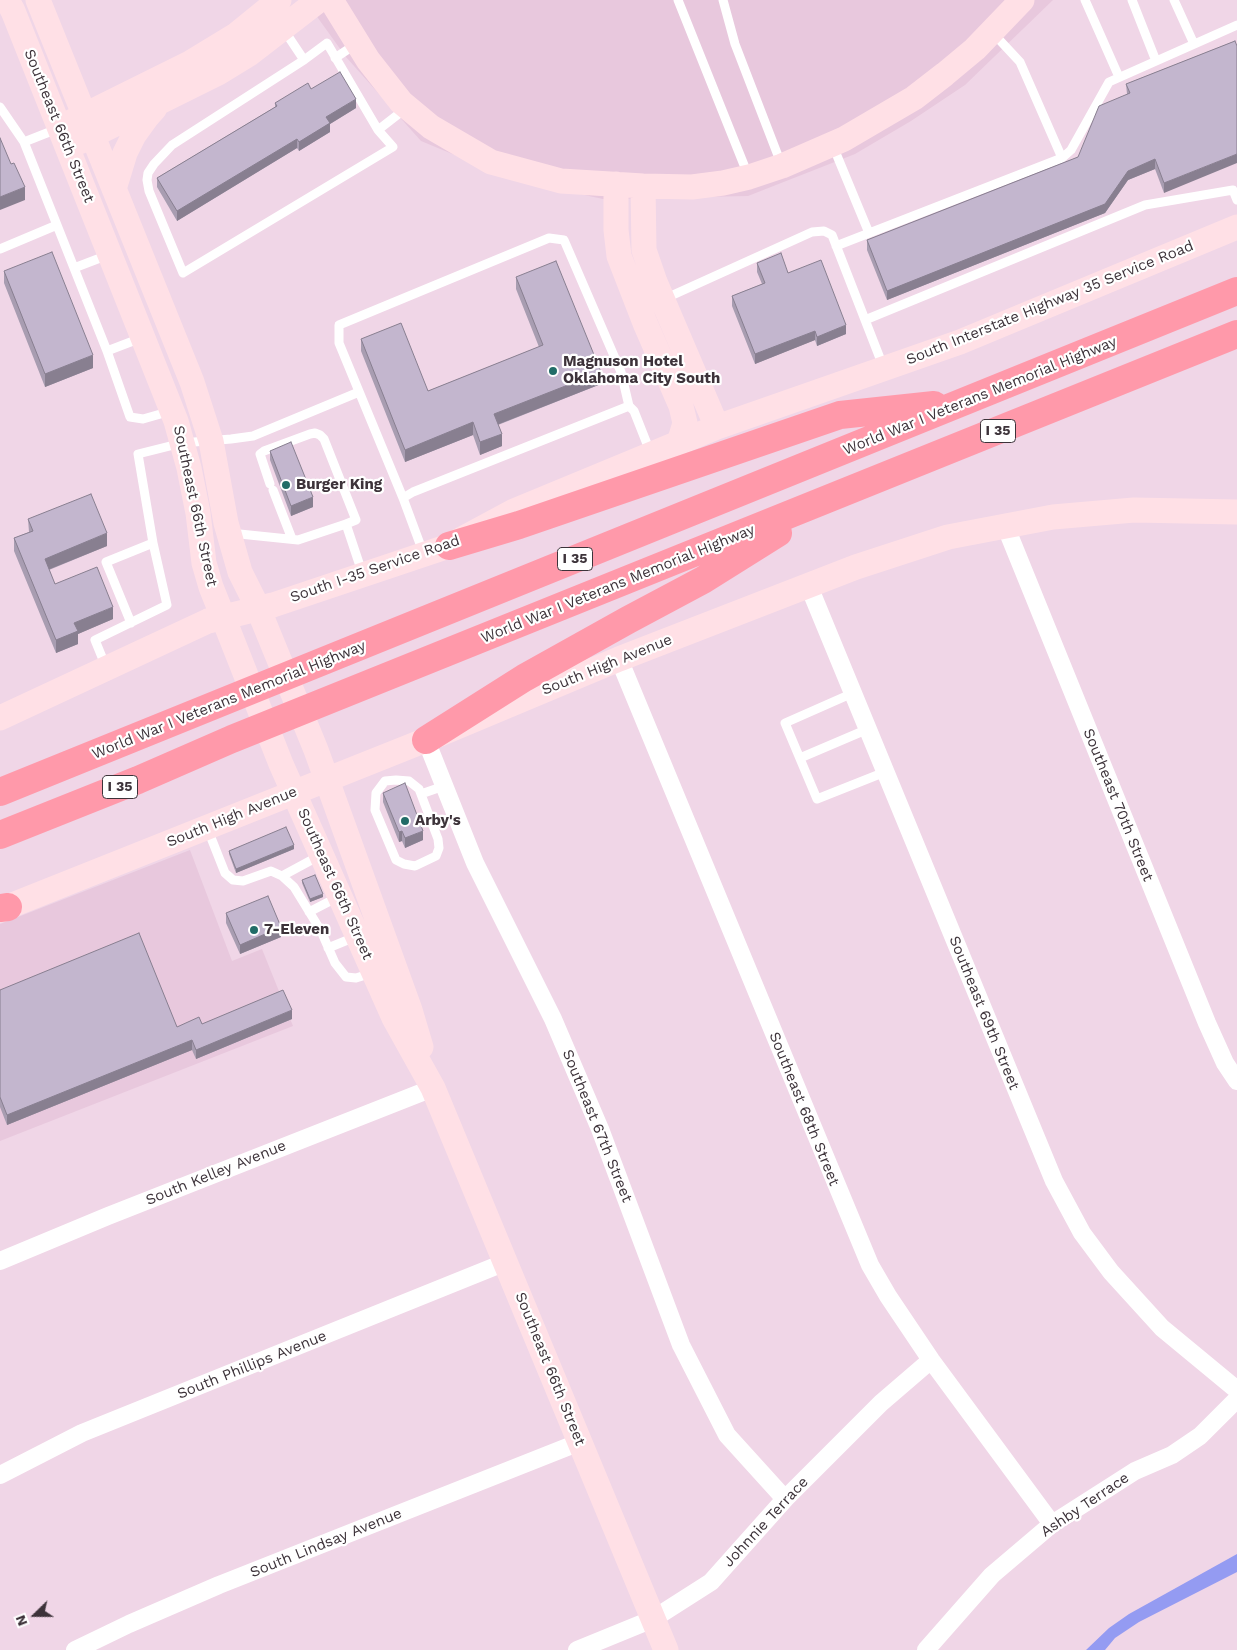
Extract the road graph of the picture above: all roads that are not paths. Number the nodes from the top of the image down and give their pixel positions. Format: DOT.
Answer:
graph roads {
  1 [pos="7,0"];
  2 [pos="38,0"];
  3 [pos="279,0"];
  4 [pos="319,0"];
  5 [pos="331,0"];
  6 [pos="678,0"];
  7 [pos="723,0"];
  8 [pos="1022,0"];
  9 [pos="1085,0"];
  10 [pos="1132,0"];
  11 [pos="1174,0"];
  12 [pos="0,3"];
  13 [pos="1237,25"];
  14 [pos="283,28"];
  15 [pos="992,31"];
  16 [pos="358,42"];
  17 [pos="1194,44"];
  18 [pos="335,58"];
  19 [pos="304,60"];
  20 [pos="1156,61"];
  21 [pos="1119,77"];
  22 [pos="164,100"];
  23 [pos="0,107"];
  24 [pos="408,108"];
  25 [pos="89,125"];
  26 [pos="378,130"];
  27 [pos="63,137"];
  28 [pos="24,142"];
  29 [pos="832,144"];
  30 [pos="1062,158"];
  31 [pos="782,166"];
  32 [pos="749,178"];
  33 [pos="616,184"];
  34 [pos="643,186"];
  35 [pos="114,189"];
  36 [pos="1237,200"];
  37 [pos="57,225"];
  38 [pos="1237,227"];
  39 [pos="869,233"];
  40 [pos="836,246"];
  41 [pos="0,249"];
  42 [pos="110,254"];
  43 [pos="74,268"];
  44 [pos="1230,293"];
  45 [pos="651,305"];
  46 [pos="865,320"];
  47 [pos="1237,334"];
  48 [pos="144,337"];
  49 [pos="1237,346"];
  50 [pos="107,351"];
  51 [pos="1165,363"];
  52 [pos="884,369"];
  53 [pos="835,387"];
  54 [pos="359,392"];
  55 [pos="965,402"];
  56 [pos="629,406"];
  57 [pos="172,410"];
  58 [pos="717,428"];
  59 [pos="211,441"];
  60 [pos="182,443"];
  61 [pos="679,443"];
  62 [pos="651,454"];
  63 [pos="403,498"];
  64 [pos="832,498"];
  65 [pos="1237,512"];
  66 [pos="346,524"];
  67 [pos="1005,525"];
  68 [pos="229,532"];
  69 [pos="292,539"];
  70 [pos="153,543"];
  71 [pos="436,550"];
  72 [pos="363,575"];
  73 [pos="808,584"];
  74 [pos="258,608"];
  75 [pos="223,618"];
  76 [pos="131,622"];
  77 [pos="619,659"];
  78 [pos="107,670"];
  79 [pos="853,693"];
  80 [pos="0,718"];
  81 [pos="868,729"];
  82 [pos="426,740"];
  83 [pos="800,758"];
  84 [pos="380,771"];
  85 [pos="885,772"];
  86 [pos="326,780"];
  87 [pos="444,786"];
  88 [pos="0,792"];
  89 [pos="295,792"];
  90 [pos="421,794"];
  91 [pos="207,827"];
  92 [pos="0,835"];
  93 [pos="322,854"];
  94 [pos="282,876"];
  95 [pos="340,896"];
  96 [pos="3,908"];
  97 [pos="309,912"];
  98 [pos="358,936"];
  99 [pos="328,948"];
  100 [pos="374,972"];
  101 [pos="1237,1081"];
  102 [pos="432,1088"];
  103 [pos="0,1261"];
  104 [pos="506,1262"];
  105 [pos="931,1360"];
  106 [pos="1237,1390"];
  107 [pos="1237,1399"];
  108 [pos="580,1442"];
  109 [pos="0,1475"];
  110 [pos="785,1499"];
  111 [pos="1052,1524"];
  112 [pos="653,1619"];
  113 [pos="75,1650"];
  114 [pos="577,1650"];
  115 [pos="666,1650"];
  116 [pos="926,1650"];
  1 -- 12 [label="lane"];
  1 -- 27 [label="street, Southeast 66th Street"];
  2 -- 25 [label="street, Southeast 66th Street"];
  3 -- 25 [label="street"];
  4 -- 14 [label="street"];
  5 -- 16 [label="street"];
  6 -- 32 [label="lane"];
  7 -- 31 [label="lane"];
  8 -- 15 [label="street"];
  9 -- 21 [label="lane"];
  10 -- 20 [label="lane"];
  11 -- 17 [label="lane"];
  13 -- 17 [label="lane"];
  14 -- 19 [label="lane"];
  14 -- 22 [label="street"];
  15 -- 29 [label="street"];
  15 -- 30 [label="lane"];
  16 -- 18 [label="lane"];
  16 -- 24 [label="street"];
  17 -- 20 [label="lane"];
  18 -- 19 [label="lane"];
  18 -- 26 [label="lane"];
  19 -- 26 [label="lane"];
  20 -- 21 [label="lane"];
  21 -- 30 [label="lane"];
  22 -- 25 [label="street"];
  22 -- 35 [label="street"];
  23 -- 28 [label="lane"];
  24 -- 26 [label="lane"];
  24 -- 33 [label="street"];
  25 -- 27 [label="street"];
  25 -- 35 [label="street, Southeast 66th Street"];
  27 -- 28 [label="lane"];
  27 -- 42 [label="street, Southeast 66th Street"];
  28 -- 37 [label="lane"];
  29 -- 31 [label="street"];
  29 -- 39 [label="lane"];
  30 -- 39 [label="lane"];
  31 -- 32 [label="street"];
  32 -- 34 [label="street"];
  33 -- 34 [label="street"];
  33 -- 45 [label="street"];
  34 -- 45 [label="street"];
  35 -- 59 [label="street, Southeast 66th Street"];
  36 -- 46 [label="lane"];
  37 -- 41 [label="lane"];
  37 -- 43 [label="lane"];
  38 -- 52 [label="street, South Interstate Highway 35 Service Road"];
  39 -- 40 [label="lane"];
  40 -- 45 [label="lane"];
  40 -- 46 [label="lane"];
  42 -- 43 [label="lane"];
  42 -- 48 [label="street, Southeast 66th Street"];
  43 -- 50 [label="lane"];
  44 -- 55 [label="highway, World War I Veterans Memorial Highway / I 35"];
  45 -- 58 [label="street"];
  45 -- 61 [label="street"];
  46 -- 52 [label="lane"];
  47 -- 51 [label="highway, World War I Veterans Memorial Highway / I 35"];
  48 -- 50 [label="lane"];
  48 -- 57 [label="street, Southeast 66th Street"];
  49 -- 51 [label="highway"];
  50 -- 57 [label="lane"];
  51 -- 64 [label="highway, World War I Veterans Memorial Highway / I 35"];
  52 -- 53 [label="street, South Interstate Highway 35 Service Road"];
  53 -- 58 [label="street, South I-35 Service Road"];
  54 -- 56 [label="lane"];
  54 -- 59 [label="lane"];
  54 -- 63 [label="lane"];
  55 -- 71 [label="highway"];
  55 -- 88 [label="highway, World War I Veterans Memorial Highway / I 35"];
  56 -- 62 [label="lane"];
  56 -- 63 [label="lane"];
  57 -- 60 [label="street, Southeast 66th Street"];
  58 -- 61 [label="street, South I-35 Service Road"];
  59 -- 60 [label="lane"];
  59 -- 68 [label="street, Southeast 66th Street"];
  60 -- 70 [label="lane"];
  60 -- 75 [label="street, Southeast 66th Street"];
  61 -- 62 [label="street, South I-35 Service Road"];
  62 -- 71 [label="street, South I-35 Service Road"];
  63 -- 71 [label="lane"];
  64 -- 82 [label="highway"];
  64 -- 92 [label="highway, World War I Veterans Memorial Highway / I 35"];
  65 -- 67 [label="street, South High Avenue"];
  66 -- 69 [label="lane"];
  66 -- 69 [label="lane"];
  66 -- 72 [label="lane"];
  67 -- 73 [label="street, South High Avenue"];
  67 -- 101 [label="street, Southeast 70th Street"];
  68 -- 69 [label="lane"];
  68 -- 74 [label="street, Southeast 66th Street"];
  70 -- 76 [label="lane"];
  70 -- 76 [label="lane"];
  71 -- 72 [label="street, South I-35 Service Road"];
  72 -- 74 [label="street, South I-35 Service Road"];
  73 -- 77 [label="street, South High Avenue"];
  73 -- 79 [label="street, Southeast 69th Street"];
  74 -- 75 [label="street, South I-35 Service Road"];
  74 -- 86 [label="street, Southeast 66th Street"];
  75 -- 78 [label="street, South I-35 Service Road"];
  75 -- 89 [label="street, Southeast 66th Street"];
  76 -- 78 [label="lane"];
  77 -- 82 [label="street, South High Avenue"];
  77 -- 105 [label="street, Southeast 68th Street"];
  78 -- 80 [label="street, South I-35 Service Road"];
  79 -- 81 [label="street, Southeast 69th Street"];
  79 -- 83 [label="lane"];
  81 -- 83 [label="lane"];
  81 -- 85 [label="street, Southeast 69th Street"];
  82 -- 84 [label="street, South High Avenue"];
  82 -- 87 [label="street, Southeast 67th Street"];
  83 -- 85 [label="lane"];
  84 -- 86 [label="street, South High Avenue"];
  84 -- 90 [label="lane"];
  84 -- 90 [label="lane"];
  85 -- 106 [label="street, Southeast 69th Street"];
  86 -- 89 [label="street, South High Avenue"];
  86 -- 102 [label="street, Southeast 66th Street"];
  87 -- 90 [label="lane"];
  87 -- 110 [label="street, Southeast 67th Street"];
  89 -- 91 [label="street, South High Avenue"];
  89 -- 93 [label="street, Southeast 66th Street"];
  91 -- 94 [label="lane"];
  91 -- 96 [label="street, South High Avenue"];
  93 -- 94 [label="lane"];
  93 -- 95 [label="street, Southeast 66th Street"];
  94 -- 97 [label="lane"];
  95 -- 97 [label="lane"];
  95 -- 98 [label="street, Southeast 66th Street"];
  97 -- 99 [label="lane"];
  98 -- 99 [label="lane"];
  98 -- 100 [label="street, Southeast 66th Street"];
  99 -- 100 [label="lane"];
  100 -- 102 [label="street, Southeast 66th Street"];
  102 -- 103 [label="street, South Kelley Avenue"];
  102 -- 104 [label="street, Southeast 66th Street"];
  104 -- 108 [label="street, Southeast 66th Street"];
  104 -- 109 [label="street, South Phillips Avenue"];
  105 -- 110 [label="street, Johnnie Terrace"];
  105 -- 111 [label="street, Southeast 68th Street"];
  107 -- 111 [label="street, Ashby Terrace"];
  108 -- 112 [label="street, Southeast 66th Street"];
  108 -- 113 [label="street, South Lindsay Avenue"];
  110 -- 112 [label="street, Johnnie Terrace"];
  111 -- 116 [label="street, Ashby Terrace"];
  112 -- 114 [label="street, Johnnie Terrace"];
  112 -- 115 [label="street, Southeast 66th Street"];
}
